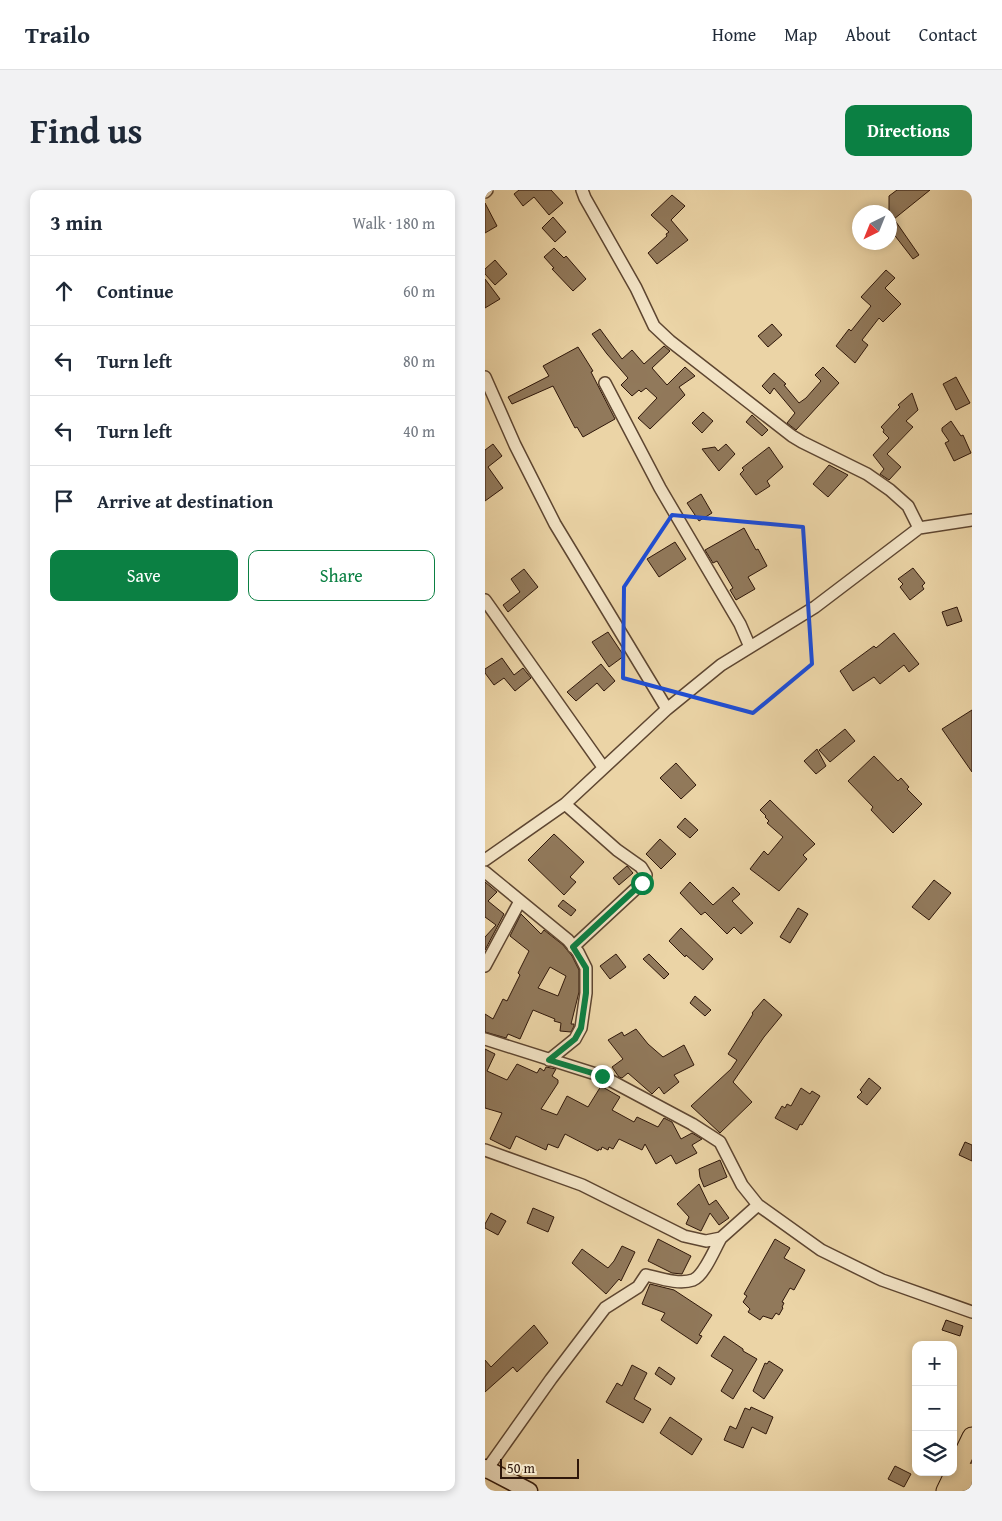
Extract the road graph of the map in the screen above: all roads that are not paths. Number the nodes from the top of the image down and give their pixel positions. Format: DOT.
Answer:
graph roads {
  1 [pos="582,190"];
  2 [pos="485,377"];
  3 [pos="605,383"];
  4 [pos="972,520"];
  5 [pos="919,528"];
  6 [pos="485,600"];
  7 [pos="750,647"];
  8 [pos="667,709"];
  9 [pos="603,767"];
  10 [pos="565,804"];
  11 [pos="485,860"];
  12 [pos="485,872"];
  13 [pos="520,901"];
  14 [pos="573,947"];
  15 [pos="485,966"];
  16 [pos="485,1040"];
  17 [pos="549,1060"];
  18 [pos="485,1150"];
  19 [pos="758,1205"];
  20 [pos="721,1238"];
  21 [pos="972,1312"];
  22 [pos="972,1437"];
  23 [pos="486,1470"];
  24 [pos="972,1473"];
  25 [pos="529,1491"];
  26 [pos="946,1491"];
  27 [pos="963,1491"];
  1 -- 5 [label="street"];
  2 -- 8 [label="street"];
  3 -- 7 [label="street"];
  4 -- 5 [label="street"];
  5 -- 7 [label="street"];
  6 -- 9 [label="street"];
  7 -- 8 [label="street"];
  8 -- 9 [label="street"];
  9 -- 10 [label="street"];
  10 -- 11 [label="street"];
  10 -- 14 [label="street"];
  12 -- 13 [label="street"];
  13 -- 14 [label="street"];
  13 -- 15 [label="street"];
  14 -- 17 [label="street"];
  16 -- 17 [label="street"];
  17 -- 19 [label="street"];
  18 -- 20 [label="street"];
  19 -- 20 [label="street"];
  19 -- 21 [label="street"];
  20 -- 23 [label="street"];
  22 -- 26 [label="main road"];
  23 -- 25 [label="main road"];
  24 -- 27 [label="main road"];
}
